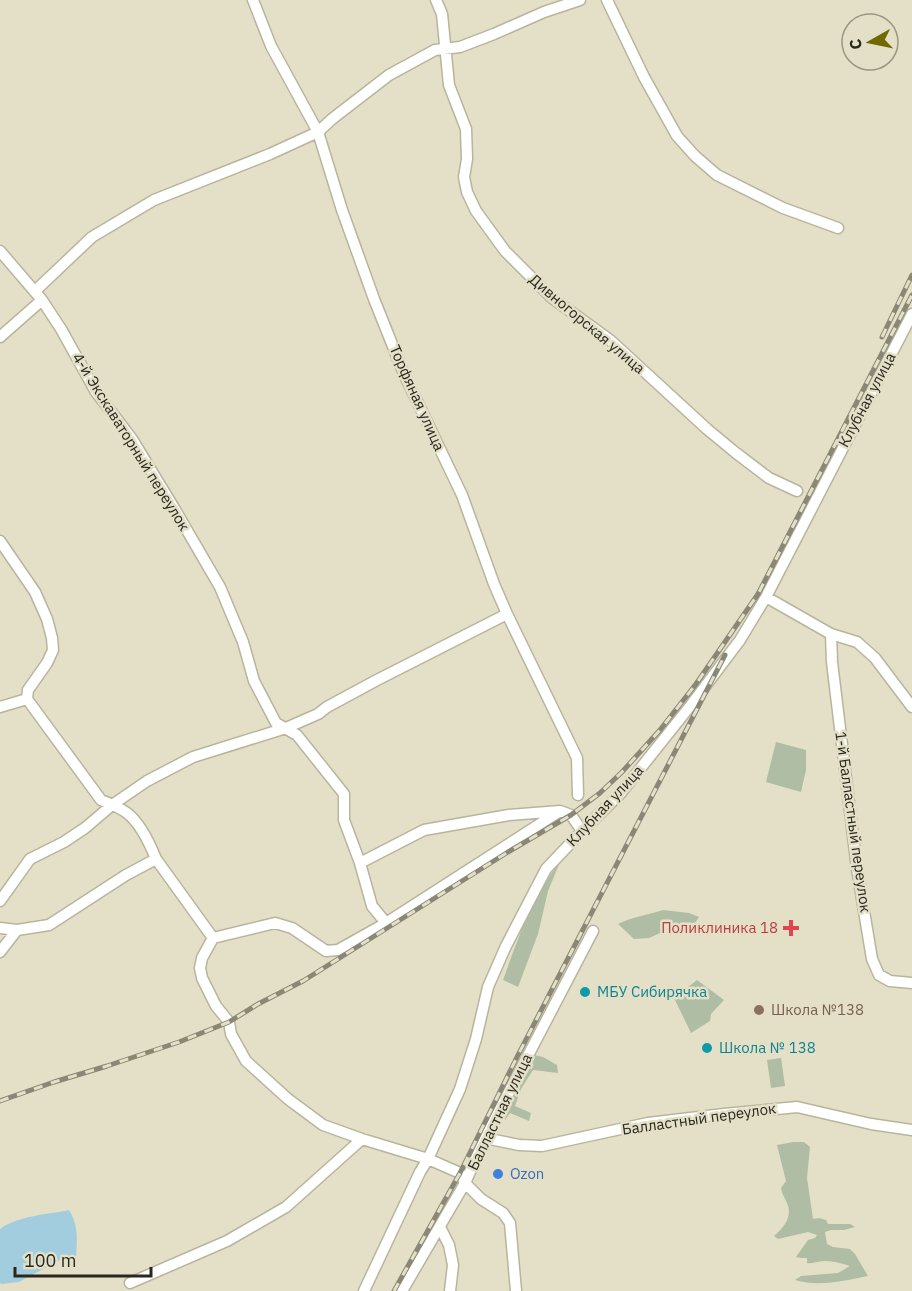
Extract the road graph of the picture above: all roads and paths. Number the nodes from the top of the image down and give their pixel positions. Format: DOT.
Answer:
graph roads {
  1 [pos="254,0"];
  2 [pos="436,0"];
  3 [pos="580,0"];
  4 [pos="607,0"];
  5 [pos="445,48"];
  6 [pos="318,132"];
  7 [pos="838,228"];
  8 [pos="0,252"];
  9 [pos="39,296"];
  10 [pos="912,314"];
  11 [pos="0,337"];
  12 [pos="797,491"];
  13 [pos="0,540"];
  14 [pos="766,597"];
  15 [pos="507,614"];
  16 [pos="831,634"];
  17 [pos="27,699"];
  18 [pos="0,707"];
  19 [pos="912,707"];
  20 [pos="286,728"];
  21 [pos="578,795"];
  22 [pos="112,805"];
  23 [pos="560,811"];
  24 [pos="582,831"];
  25 [pos="156,859"];
  26 [pos="360,863"];
  27 [pos="0,901"];
  28 [pos="386,923"];
  29 [pos="0,928"];
  30 [pos="17,930"];
  31 [pos="593,931"];
  32 [pos="213,938"];
  33 [pos="0,952"];
  34 [pos="912,984"];
  35 [pos="912,1130"];
  36 [pos="485,1138"];
  37 [pos="362,1139"];
  38 [pos="428,1159"];
  39 [pos="465,1183"];
  40 [pos="440,1227"];
  41 [pos="130,1282"];
  42 [pos="364,1291"];
  43 [pos="402,1291"];
  44 [pos="450,1291"];
  45 [pos="516,1291"];
  1 -- 6 [label="street, Торфяная улица"];
  2 -- 5 [label="street, Дивногорская улица"];
  3 -- 5 [label="street"];
  4 -- 7 [label="street"];
  5 -- 6 [label="street"];
  5 -- 12 [label="street, Дивногорская улица"];
  6 -- 9 [label="street"];
  6 -- 15 [label="street, Торфяная улица"];
  8 -- 9 [label="street, 4-й Экскаваторный переулок"];
  9 -- 11 [label="street"];
  9 -- 20 [label="street, 4-й Экскаваторный переулок"];
  10 -- 14 [label="street, Клубная улица"];
  13 -- 17 [label="street"];
  14 -- 16 [label="street"];
  14 -- 24 [label="street, Клубная улица"];
  15 -- 20 [label="street"];
  15 -- 21 [label="street, Торфяная улица"];
  16 -- 19 [label="street"];
  16 -- 34 [label="street, 1-й Балластный переулок"];
  17 -- 18 [label="street"];
  17 -- 22 [label="street"];
  20 -- 22 [label="street"];
  20 -- 26 [label="street, 4-й Экскаваторный переулок"];
  22 -- 25 [label="street"];
  22 -- 27 [label="street"];
  23 -- 24 [label="street"];
  23 -- 26 [label="street"];
  23 -- 28 [label="street"];
  24 -- 38 [label="street, Клубная улица"];
  25 -- 30 [label="street"];
  25 -- 32 [label="street"];
  26 -- 28 [label="street, 4-й Экскаваторный переулок"];
  28 -- 32 [label="street"];
  29 -- 30 [label="street"];
  30 -- 33 [label="street"];
  31 -- 36 [label="street, Балластная улица"];
  32 -- 37 [label="street"];
  35 -- 36 [label="street, Балластный переулок"];
  36 -- 39 [label="street, Балластная улица"];
  37 -- 38 [label="street"];
  37 -- 41 [label="street"];
  38 -- 39 [label="street"];
  38 -- 42 [label="street, Клубная улица"];
  39 -- 40 [label="street, Балластная улица"];
  39 -- 45 [label="street"];
  40 -- 43 [label="street, Балластная улица"];
  40 -- 44 [label="street"];
}
